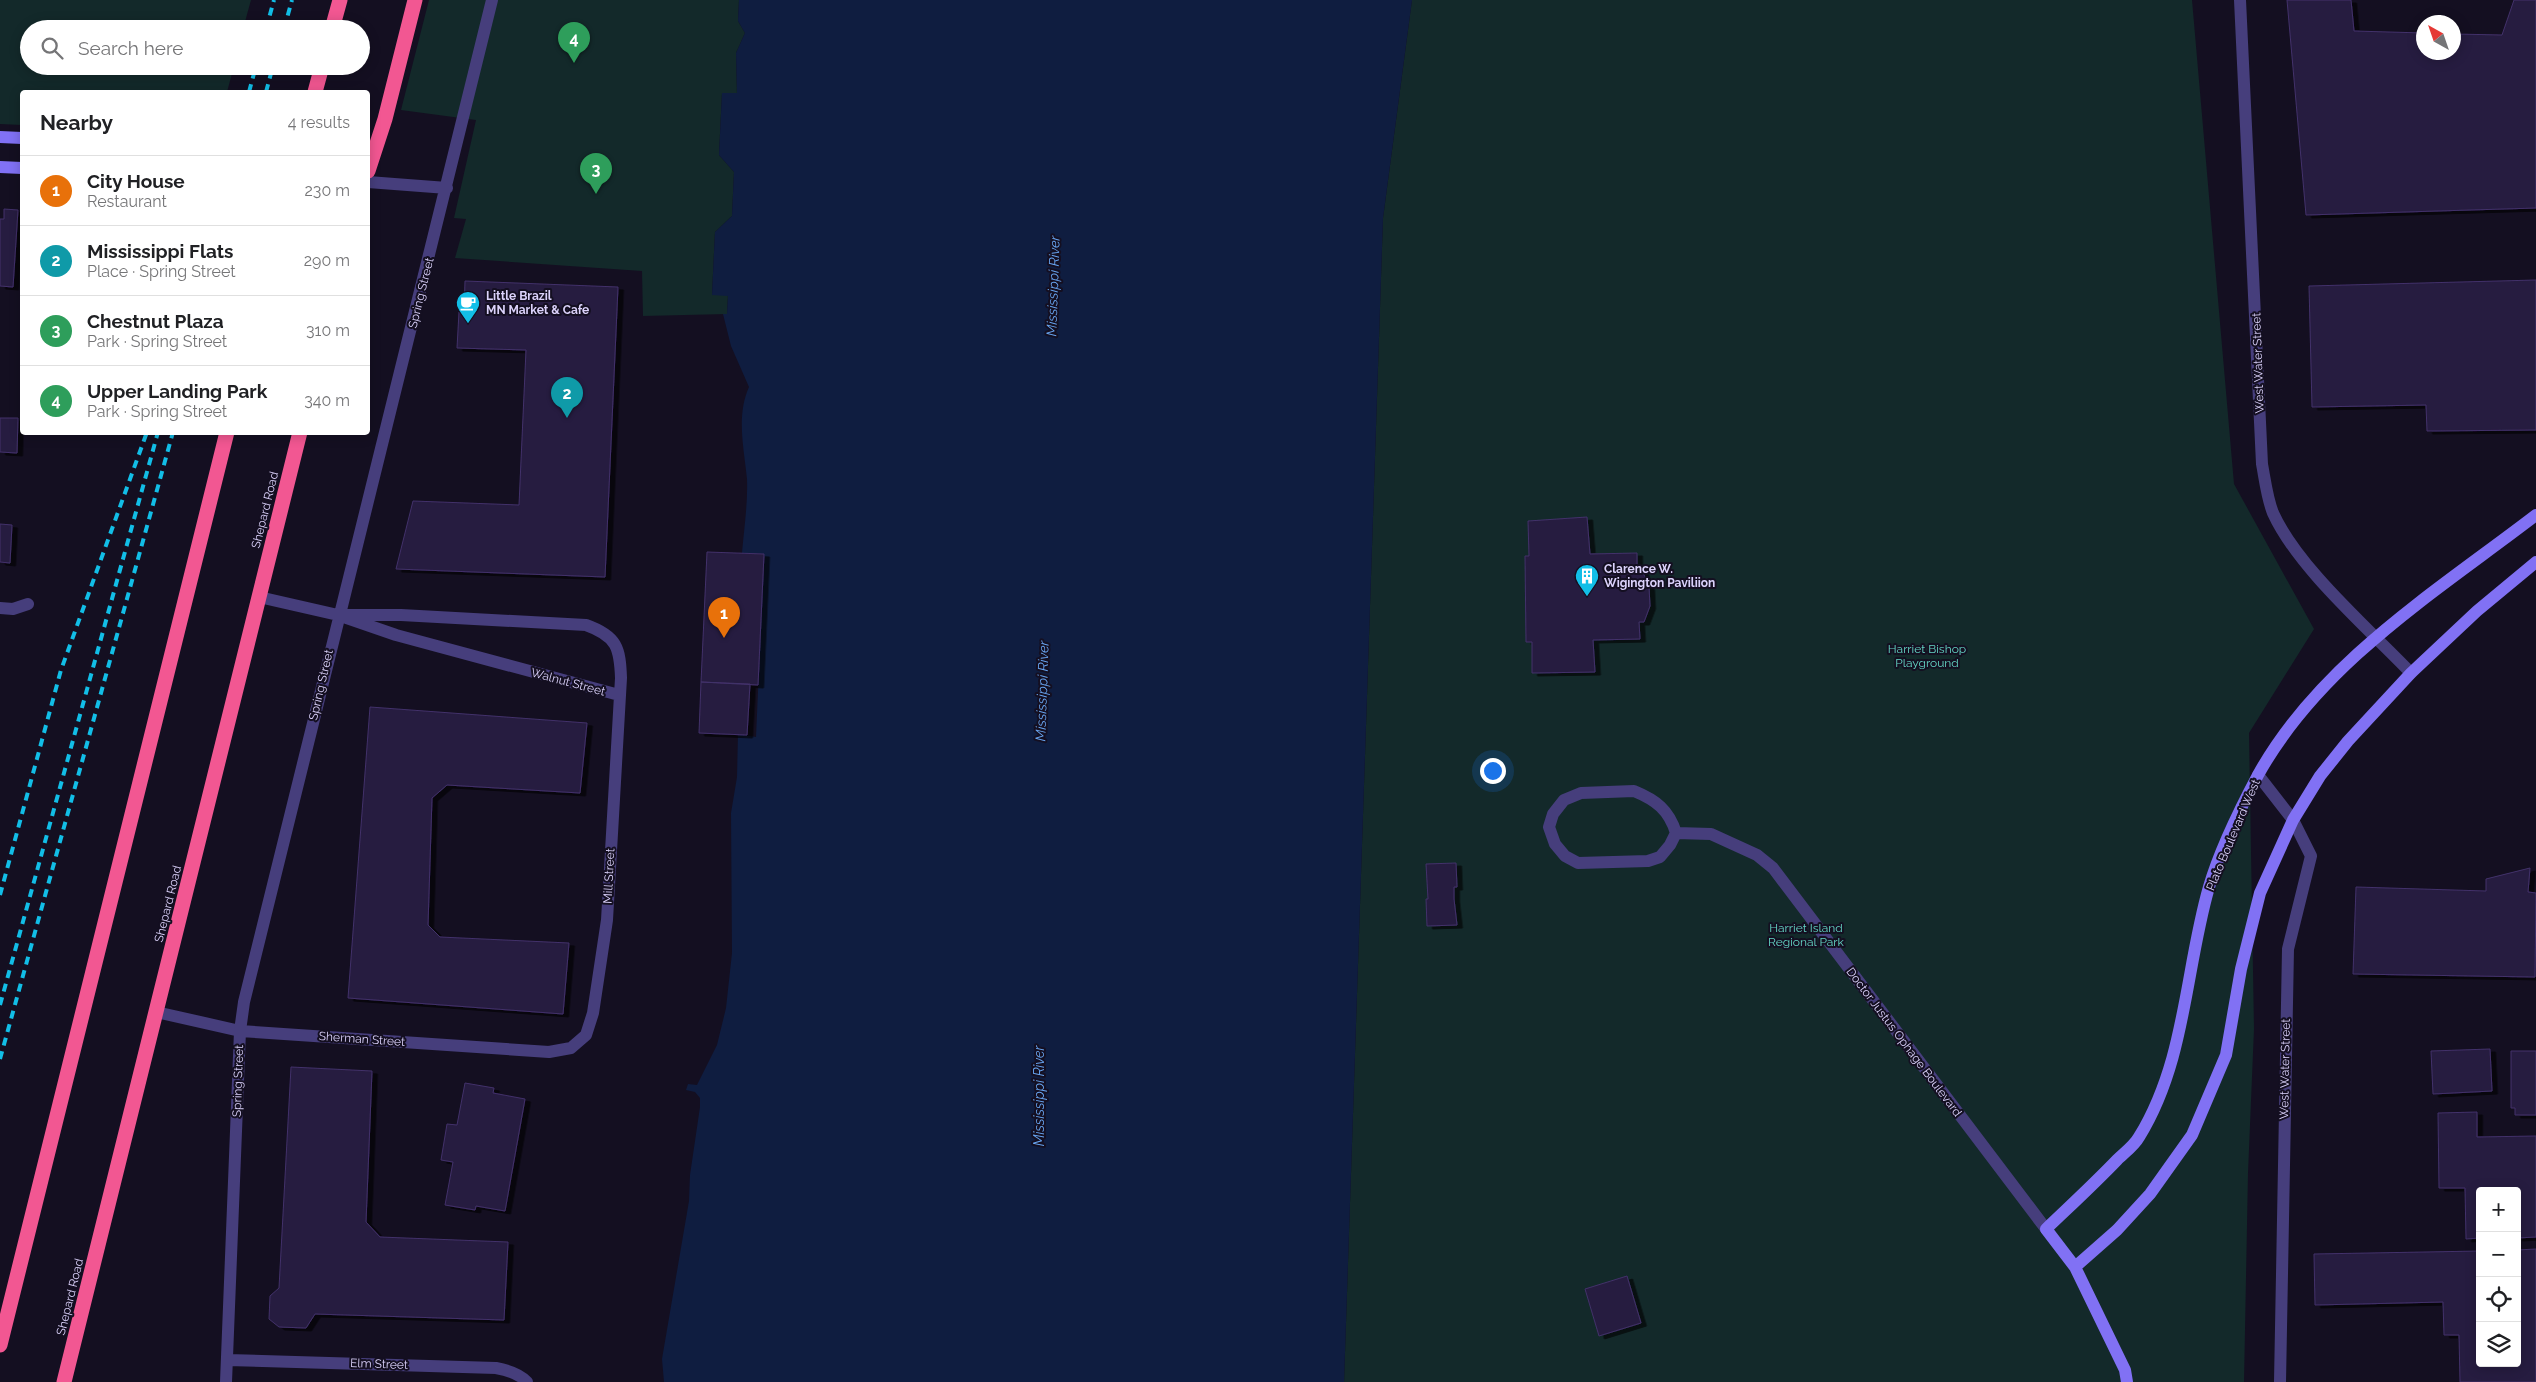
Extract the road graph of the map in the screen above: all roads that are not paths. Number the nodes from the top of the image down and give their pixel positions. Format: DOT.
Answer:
graph roads {
  1 [pos="340,0"];
  2 [pos="415,0"];
  3 [pos="492,0"];
  4 [pos="2240,0"];
  5 [pos="334,20"];
  6 [pos="320,75"];
  7 [pos="316,90"];
  8 [pos="0,137"];
  9 [pos="20,138"];
  10 [pos="370,165"];
  11 [pos="0,167"];
  12 [pos="20,168"];
  13 [pos="370,182"];
  14 [pos="447,188"];
  15 [pos="226,435"];
  16 [pos="299,435"];
  17 [pos="2536,516"];
  18 [pos="2536,562"];
  19 [pos="259,597"];
  20 [pos="28,604"];
  21 [pos="0,608"];
  22 [pos="338,615"];
  23 [pos="2376,637"];
  24 [pos="2411,673"];
  25 [pos="618,695"];
  26 [pos="2258,775"];
  27 [pos="2293,820"];
  28 [pos="1676,833"];
  29 [pos="156,1012"];
  30 [pos="240,1031"];
  31 [pos="571,1048"];
  32 [pos="2046,1229"];
  33 [pos="2075,1267"];
  34 [pos="0,1345"];
  35 [pos="227,1360"];
  36 [pos="64,1382"];
  37 [pos="226,1382"];
  38 [pos="527,1382"];
  39 [pos="2127,1382"];
  40 [pos="2280,1382"];
  1 -- 5 [label="highway"];
  2 -- 10 [label="highway"];
  3 -- 14 [label="street, Spring Street"];
  4 -- 23 [label="street, West Water Street"];
  6 -- 7 [label="highway"];
  8 -- 9 [label="street"];
  11 -- 12 [label="street"];
  13 -- 14 [label="street"];
  14 -- 22 [label="street, Spring Street"];
  15 -- 34 [label="highway"];
  16 -- 19 [label="highway, Shepard Road"];
  17 -- 23 [label="street, Plato Boulevard West"];
  18 -- 24 [label="street"];
  19 -- 22 [label="street, Walnut Street"];
  19 -- 29 [label="highway, Shepard Road"];
  20 -- 21 [label="street"];
  22 -- 25 [label="street, Walnut Street"];
  22 -- 25 [label="street, Walnut Street"];
  22 -- 30 [label="street, Spring Street"];
  23 -- 24 [label="street, West Water Street"];
  23 -- 26 [label="street, Plato Boulevard West"];
  24 -- 27 [label="street"];
  25 -- 31 [label="street, Mill Street"];
  26 -- 27 [label="street, West Water Street"];
  26 -- 32 [label="street, Plato Boulevard West"];
  27 -- 33 [label="street"];
  27 -- 40 [label="street, West Water Street"];
  28 -- 28 [label="street"];
  28 -- 32 [label="street, Doctor Justus Ophage Boulevard"];
  29 -- 30 [label="street, Sherman Street"];
  29 -- 36 [label="highway, Shepard Road"];
  30 -- 31 [label="street, Sherman Street"];
  30 -- 35 [label="street, Spring Street"];
  32 -- 33 [label="street"];
  33 -- 39 [label="street"];
  35 -- 37 [label="street, Spring Street"];
  35 -- 38 [label="street, Elm Street"];
}
